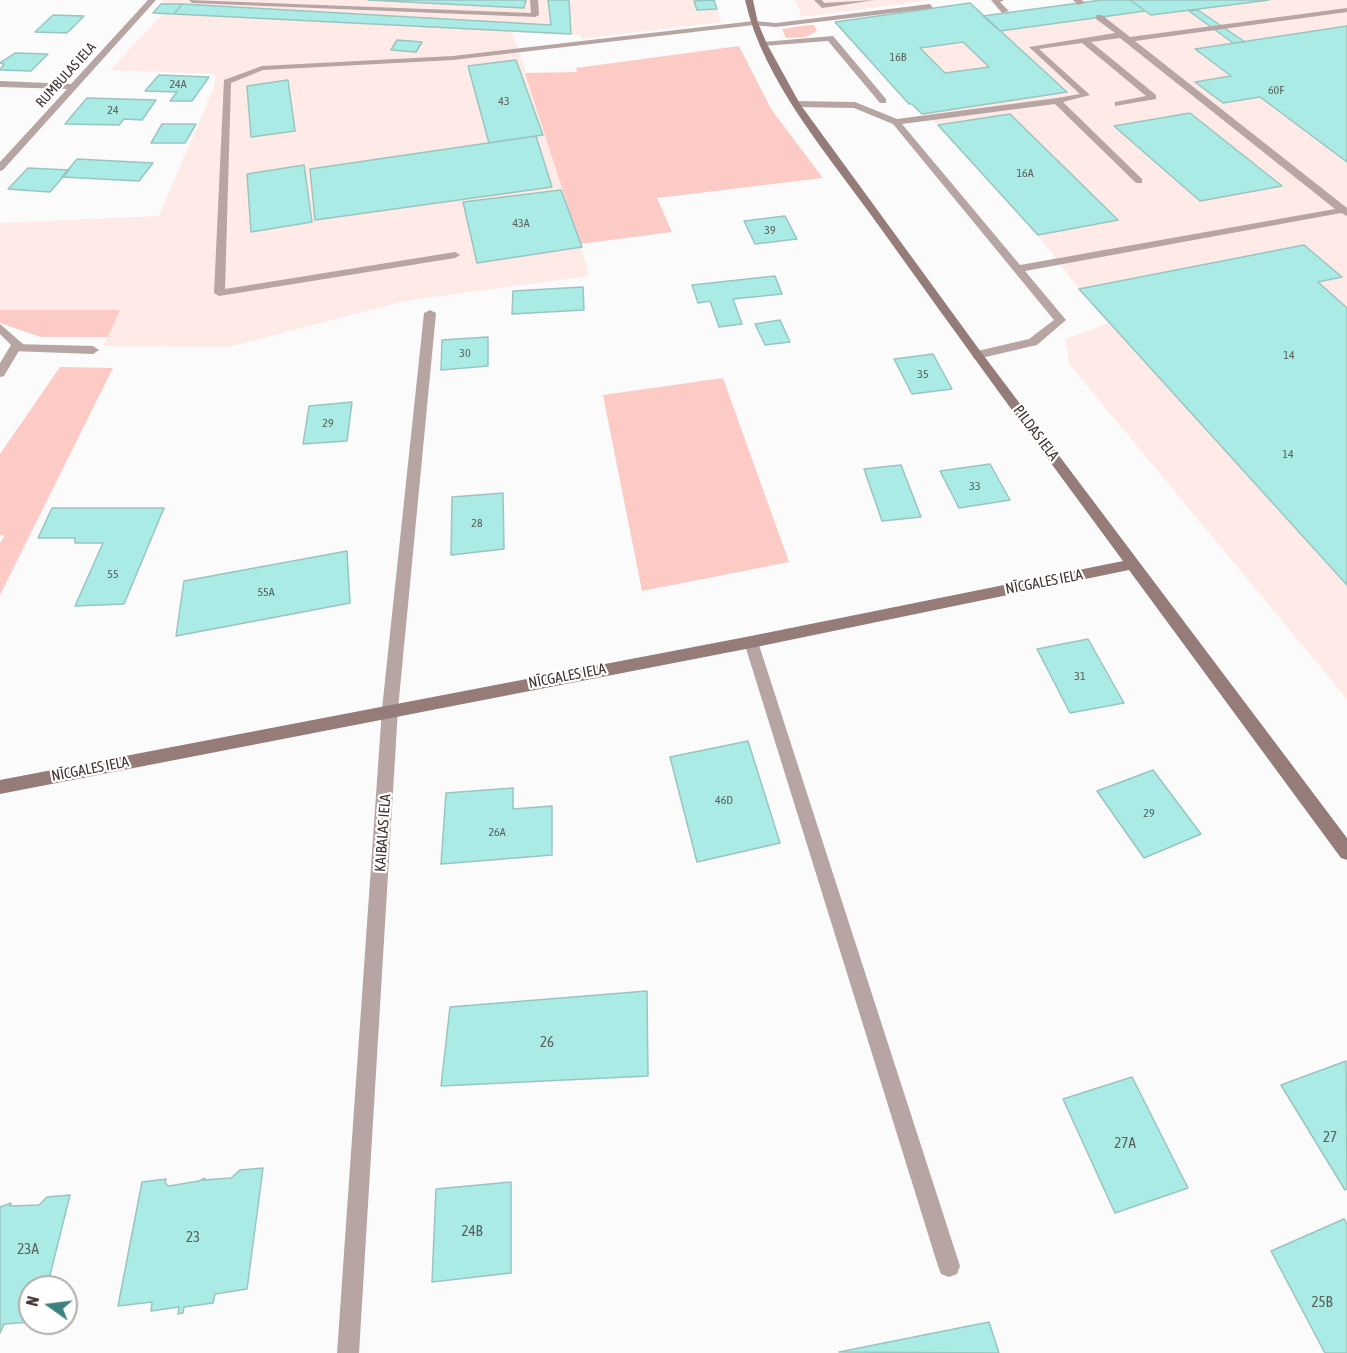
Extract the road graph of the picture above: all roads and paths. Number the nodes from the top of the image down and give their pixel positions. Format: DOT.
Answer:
graph roads {
  1 [pos="152,0"];
  2 [pos="534,0"];
  3 [pos="749,0"];
  4 [pos="818,0"];
  5 [pos="872,0"];
  6 [pos="1000,0"];
  7 [pos="192,1"];
  8 [pos="217,1"];
  9 [pos="289,2"];
  10 [pos="930,6"];
  11 [pos="1347,10"];
  12 [pos="1005,11"];
  13 [pos="1099,17"];
  14 [pos="820,20"];
  15 [pos="754,23"];
  16 [pos="830,38"];
  17 [pos="1124,38"];
  18 [pos="1084,40"];
  19 [pos="763,44"];
  20 [pos="0,84"];
  21 [pos="73,87"];
  22 [pos="883,101"];
  23 [pos="1057,101"];
  24 [pos="796,104"];
  25 [pos="1118,104"];
  26 [pos="896,122"];
  27 [pos="0,168"];
  28 [pos="1139,182"];
  29 [pos="1346,212"];
  30 [pos="455,255"];
  31 [pos="1018,269"];
  32 [pos="430,313"];
  33 [pos="0,328"];
  34 [pos="15,348"];
  35 [pos="93,350"];
  36 [pos="977,355"];
  37 [pos="0,373"];
  38 [pos="1134,564"];
  39 [pos="751,642"];
  40 [pos="390,709"];
  41 [pos="0,787"];
  42 [pos="1347,852"];
  43 [pos="949,1266"];
  44 [pos="348,1353"];
  1 -- 21 [label="street, RUMBULAS IELA"];
  2 -- 9 [label="street"];
  3 -- 15 [label="street, PILDAS IELA"];
  4 -- 5 [label="street"];
  6 -- 12 [label="street"];
  7 -- 8 [label="street"];
  8 -- 9 [label="street"];
  10 -- 14 [label="street"];
  11 -- 17 [label="street"];
  13 -- 17 [label="street"];
  14 -- 15 [label="street"];
  14 -- 16 [label="street"];
  15 -- 19 [label="street, PILDAS IELA"];
  15 -- 30 [label="street"];
  16 -- 19 [label="street"];
  16 -- 22 [label="street"];
  17 -- 18 [label="street"];
  17 -- 29 [label="street"];
  18 -- 23 [label="street"];
  18 -- 25 [label="street"];
  19 -- 24 [label="street, PILDAS IELA"];
  20 -- 21 [label="street"];
  21 -- 27 [label="street, RUMBULAS IELA"];
  23 -- 26 [label="street"];
  23 -- 28 [label="street"];
  24 -- 26 [label="street"];
  24 -- 36 [label="street, PILDAS IELA"];
  26 -- 31 [label="street"];
  29 -- 31 [label="street"];
  31 -- 36 [label="street"];
  32 -- 40 [label="street, KAIBALAS IELA"];
  33 -- 34 [label="street"];
  34 -- 35 [label="street"];
  34 -- 37 [label="street"];
  36 -- 38 [label="street, PILDAS IELA"];
  38 -- 39 [label="street, NĪCGALES IELA"];
  38 -- 42 [label="street, PILDAS IELA"];
  39 -- 40 [label="street, NĪCGALES IELA"];
  39 -- 43 [label="street"];
  40 -- 41 [label="street, NĪCGALES IELA"];
  40 -- 44 [label="street, KAIBALAS IELA"];
}
